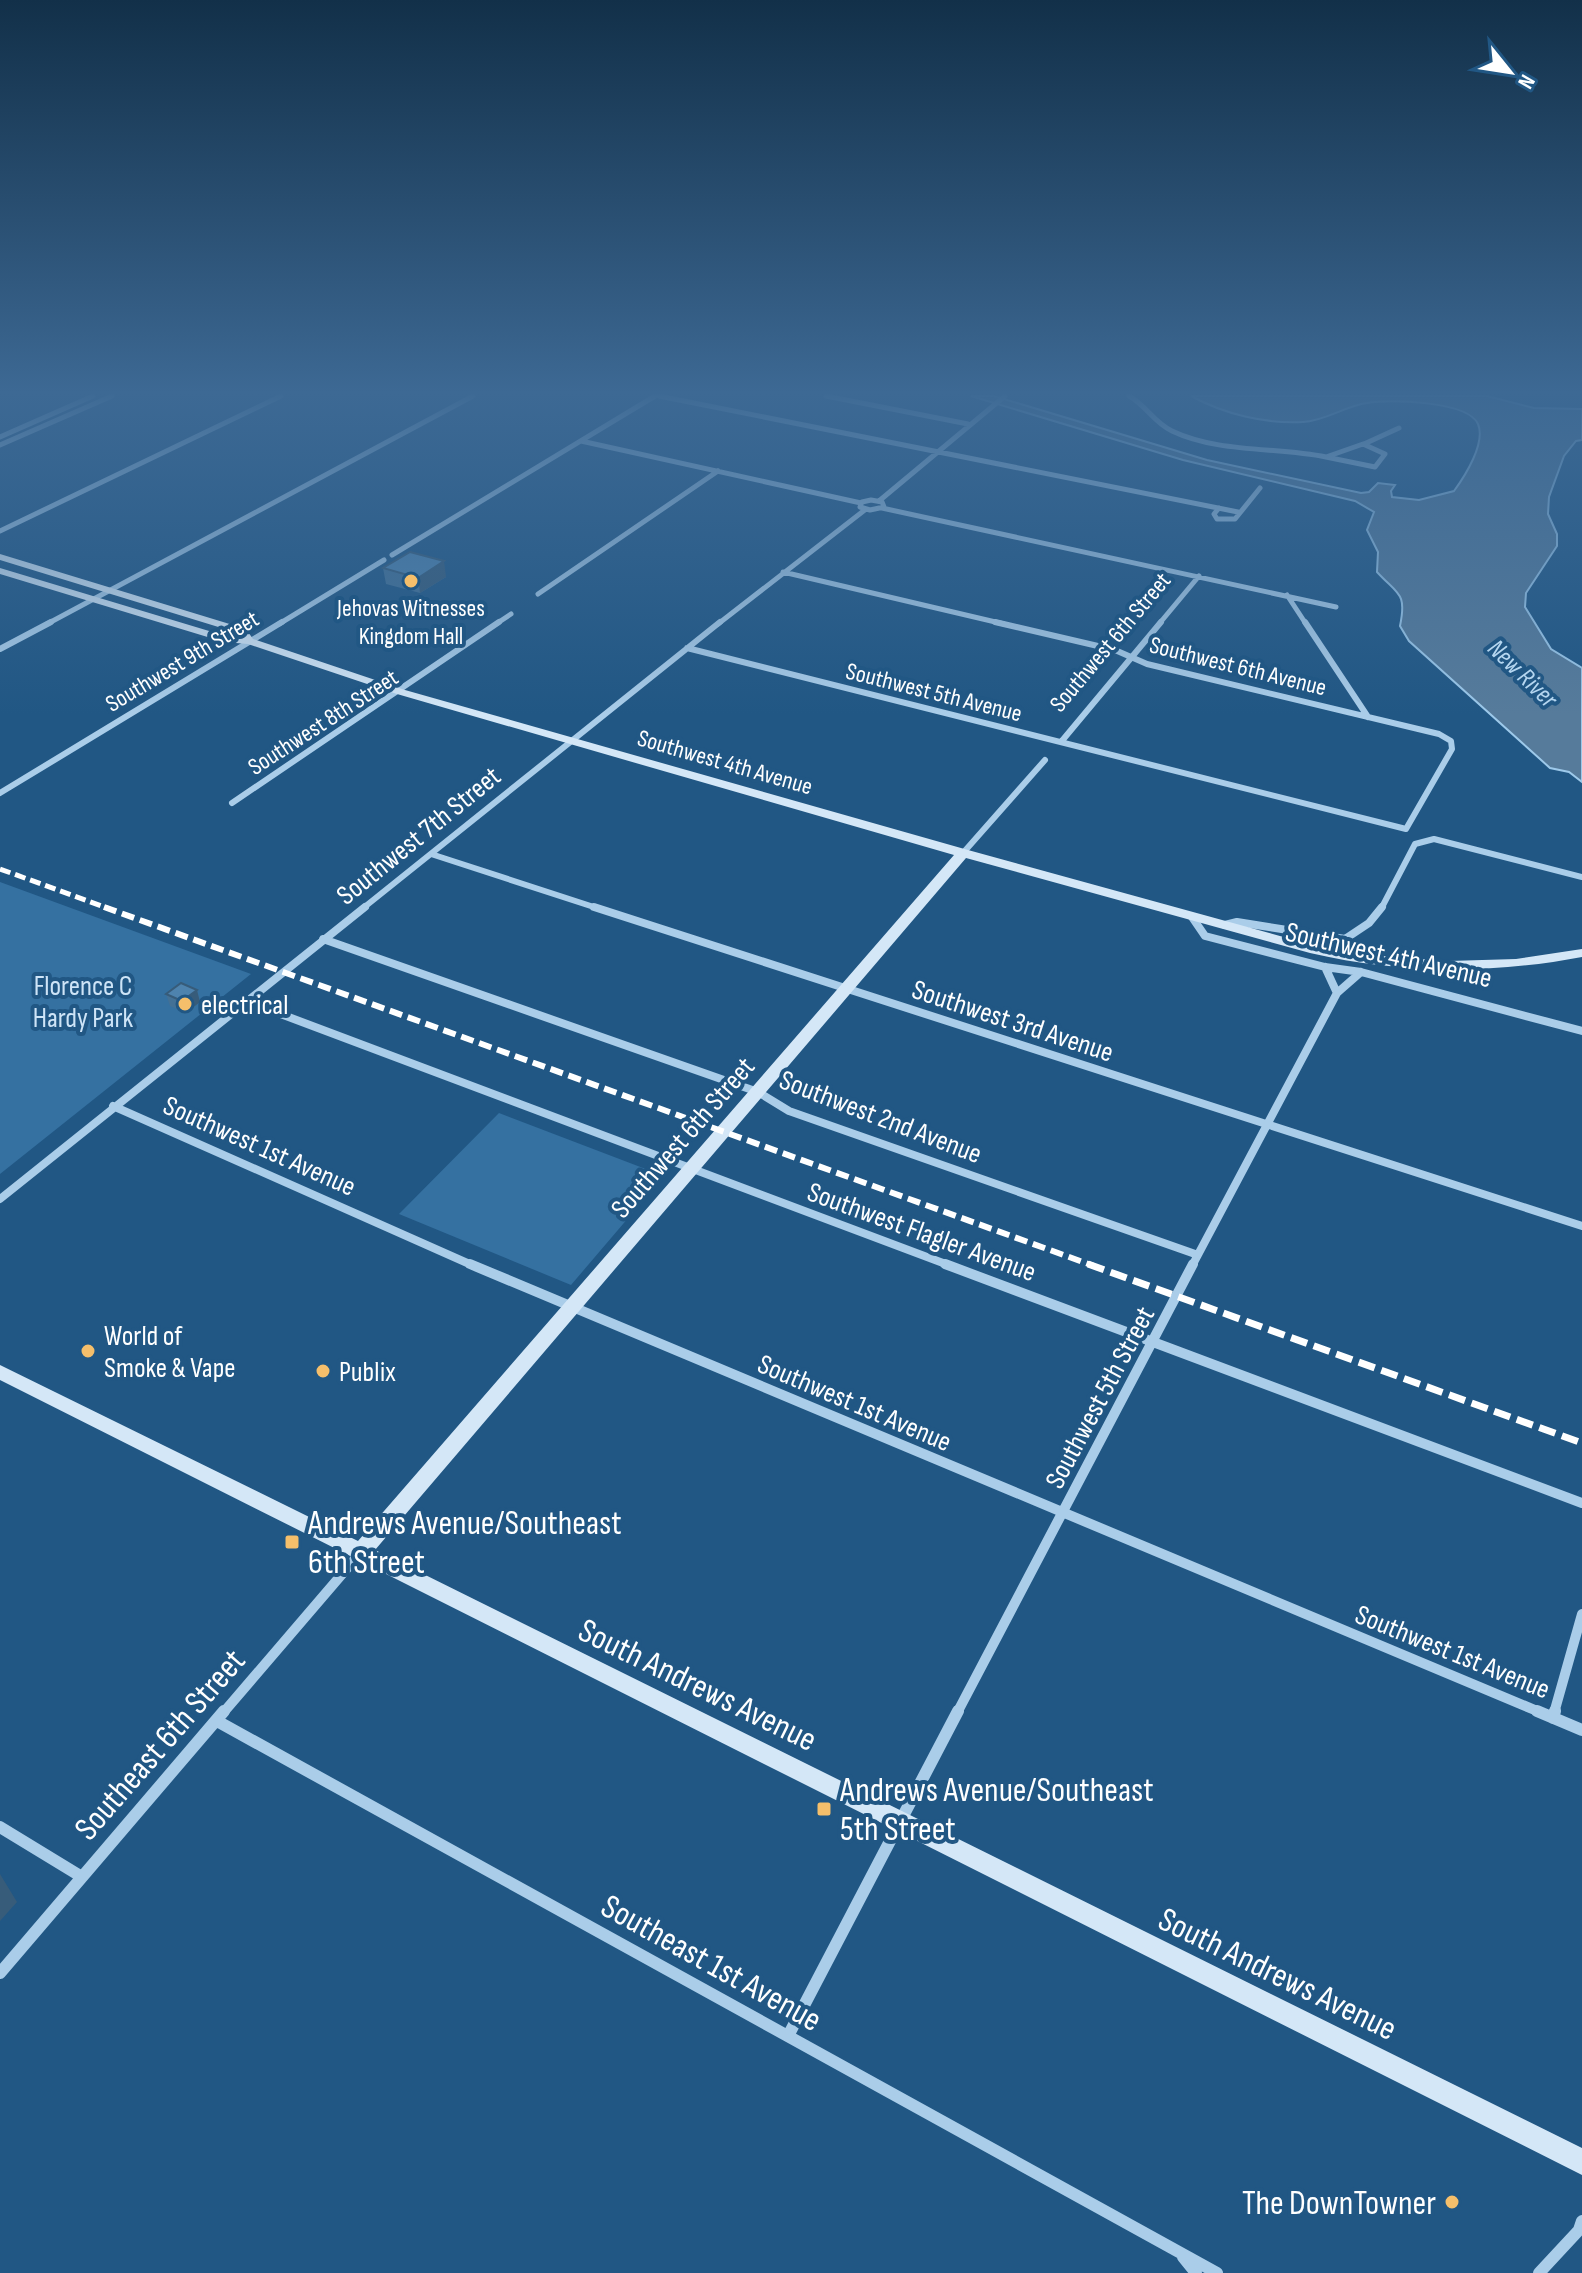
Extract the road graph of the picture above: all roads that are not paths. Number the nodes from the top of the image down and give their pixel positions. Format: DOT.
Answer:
graph roads {
  1 [pos="60,502"];
  2 [pos="275,502"];
  3 [pos="480,502"];
  4 [pos="673,502"];
  5 [pos="857,502"];
  6 [pos="1190,502"];
  7 [pos="1247,502"];
  8 [pos="861,503"];
  9 [pos="880,504"];
  10 [pos="1219,508"];
  11 [pos="866,509"];
  12 [pos="1238,512"];
  13 [pos="0,531"];
  14 [pos="392,555"];
  15 [pos="0,557"];
  16 [pos="384,560"];
  17 [pos="0,571"];
  18 [pos="783,572"];
  19 [pos="1199,576"];
  20 [pos="111,590"];
  21 [pos="538,594"];
  22 [pos="1287,595"];
  23 [pos="94,599"];
  24 [pos="1336,607"];
  25 [pos="511,614"];
  26 [pos="249,641"];
  27 [pos="687,648"];
  28 [pos="0,649"];
  29 [pos="1131,657"];
  30 [pos="401,692"];
  31 [pos="1368,717"];
  32 [pos="570,741"];
  33 [pos="1061,742"];
  34 [pos="1045,760"];
  35 [pos="0,793"];
  36 [pos="232,803"];
  37 [pos="1406,829"];
  38 [pos="963,853"];
  39 [pos="431,854"];
  40 [pos="1582,877"];
  41 [pos="1192,917"];
  42 [pos="1224,926"];
  43 [pos="323,939"];
  44 [pos="1582,953"];
  45 [pos="1325,967"];
  46 [pos="1361,972"];
  47 [pos="845,989"];
  48 [pos="1337,993"];
  49 [pos="246,1001"];
  50 [pos="1582,1031"];
  51 [pos="758,1092"];
  52 [pos="113,1106"];
  53 [pos="1266,1124"];
  54 [pos="690,1170"];
  55 [pos="0,1199"];
  56 [pos="1582,1226"];
  57 [pos="1198,1255"];
  58 [pos="572,1309"];
  59 [pos="1155,1340"];
  60 [pos="0,1372"];
  61 [pos="1582,1503"];
  62 [pos="1061,1514"];
  63 [pos="361,1552"];
  64 [pos="1582,1614"];
  65 [pos="1553,1718"];
  66 [pos="217,1721"];
  67 [pos="1582,1730"];
  68 [pos="898,1821"];
  69 [pos="0,1827"];
  70 [pos="82,1877"];
  71 [pos="0,1973"];
  72 [pos="788,2036"];
  73 [pos="1582,2162"];
  74 [pos="1582,2221"];
  75 [pos="1180,2253"];
  76 [pos="1196,2273"];
  77 [pos="1217,2273"];
  78 [pos="1539,2273"];
  1 -- 13 [label="street"];
  2 -- 20 [label="street"];
  3 -- 14 [label="street"];
  4 -- 21 [label="street"];
  5 -- 8 [label="street"];
  6 -- 10 [label="street"];
  7 -- 12 [label="street"];
  8 -- 9 [label="street"];
  8 -- 11 [label="street"];
  9 -- 11 [label="street"];
  9 -- 19 [label="street"];
  10 -- 12 [label="street"];
  10 -- 12 [label="street"];
  11 -- 18 [label="street, Southwest 7th Street"];
  15 -- 20 [label="main road, Southwest 4th Avenue"];
  16 -- 26 [label="street, Southwest 9th Street"];
  17 -- 23 [label="main road, Southwest 4th Avenue"];
  18 -- 27 [label="street, Southwest 7th Street"];
  18 -- 29 [label="street, Southwest 6th Avenue"];
  19 -- 22 [label="street"];
  19 -- 29 [label="street, Southwest 6th Street"];
  20 -- 23 [label="street"];
  20 -- 26 [label="main road, Southwest 4th Avenue"];
  22 -- 24 [label="street"];
  22 -- 31 [label="street"];
  23 -- 26 [label="main road, Southwest 4th Avenue"];
  23 -- 28 [label="street"];
  25 -- 30 [label="street, Southwest 8th Street"];
  26 -- 30 [label="main road, Southwest 4th Avenue"];
  26 -- 35 [label="street, Southwest 9th Street"];
  27 -- 32 [label="street, Southwest 7th Street"];
  27 -- 33 [label="street, Southwest 5th Avenue"];
  29 -- 31 [label="street, Southwest 6th Avenue"];
  29 -- 33 [label="street, Southwest 6th Street"];
  30 -- 32 [label="main road, Southwest 4th Avenue"];
  30 -- 36 [label="street, Southwest 8th Street"];
  31 -- 37 [label="street, Southwest 6th Avenue"];
  32 -- 38 [label="main road, Southwest 4th Avenue"];
  32 -- 39 [label="street, Southwest 7th Street"];
  33 -- 37 [label="street, Southwest 5th Avenue"];
  34 -- 38 [label="street, Southwest 6th Street"];
  38 -- 41 [label="main road, Southwest 4th Avenue"];
  38 -- 47 [label="main road, Southwest 6th Street"];
  39 -- 43 [label="street, Southwest 7th Street"];
  39 -- 47 [label="street, Southwest 3rd Avenue"];
  40 -- 42 [label="street"];
  41 -- 42 [label="main road, Southwest 4th Avenue"];
  41 -- 45 [label="street, Southwest 4th Avenue"];
  42 -- 44 [label="main road, Southwest 4th Avenue"];
  43 -- 49 [label="street, Southwest 7th Street"];
  43 -- 51 [label="street, Southwest 2nd Avenue"];
  45 -- 46 [label="street, Southwest 4th Avenue"];
  45 -- 48 [label="street"];
  46 -- 48 [label="street, Southwest 5th Street"];
  46 -- 50 [label="street, Southwest 4th Avenue"];
  47 -- 51 [label="main road, Southwest 6th Street"];
  47 -- 53 [label="street, Southwest 3rd Avenue"];
  48 -- 53 [label="street, Southwest 5th Street"];
  49 -- 52 [label="street, Southwest 7th Street"];
  49 -- 54 [label="street, Southwest Flagler Avenue"];
  51 -- 54 [label="main road, Southwest 6th Street"];
  51 -- 57 [label="street, Southwest 2nd Avenue"];
  52 -- 55 [label="street, Southwest 7th Street"];
  52 -- 58 [label="street, Southwest 1st Avenue"];
  53 -- 56 [label="street, Southwest 3rd Avenue"];
  53 -- 57 [label="street, Southwest 5th Street"];
  54 -- 58 [label="main road, Southwest 6th Street"];
  54 -- 59 [label="street, Southwest Flagler Avenue"];
  57 -- 59 [label="street, Southwest 5th Street"];
  58 -- 62 [label="street, Southwest 1st Avenue"];
  58 -- 63 [label="main road, Southwest 6th Street"];
  59 -- 61 [label="street, Southwest Flagler Avenue"];
  59 -- 62 [label="street, Southwest 5th Street"];
  60 -- 63 [label="main road, South Andrews Avenue"];
  62 -- 65 [label="street, Southwest 1st Avenue"];
  62 -- 68 [label="street, Southwest 5th Street"];
  63 -- 66 [label="street, Southeast 6th Street"];
  63 -- 68 [label="main road, South Andrews Avenue"];
  64 -- 65 [label="street"];
  65 -- 67 [label="street, Southwest 1st Avenue"];
  66 -- 70 [label="street, Southeast 6th Street"];
  66 -- 72 [label="street, Southeast 1st Avenue"];
  68 -- 72 [label="street, Southwest 5th Street"];
  68 -- 73 [label="main road, South Andrews Avenue"];
  69 -- 70 [label="street"];
  70 -- 71 [label="street, Southeast 6th Street"];
  72 -- 75 [label="street, Southeast 1st Avenue"];
  74 -- 78 [label="street"];
  75 -- 76 [label="street, Southeast 1st Avenue"];
  75 -- 77 [label="street, Southeast 1st Avenue"];
}
